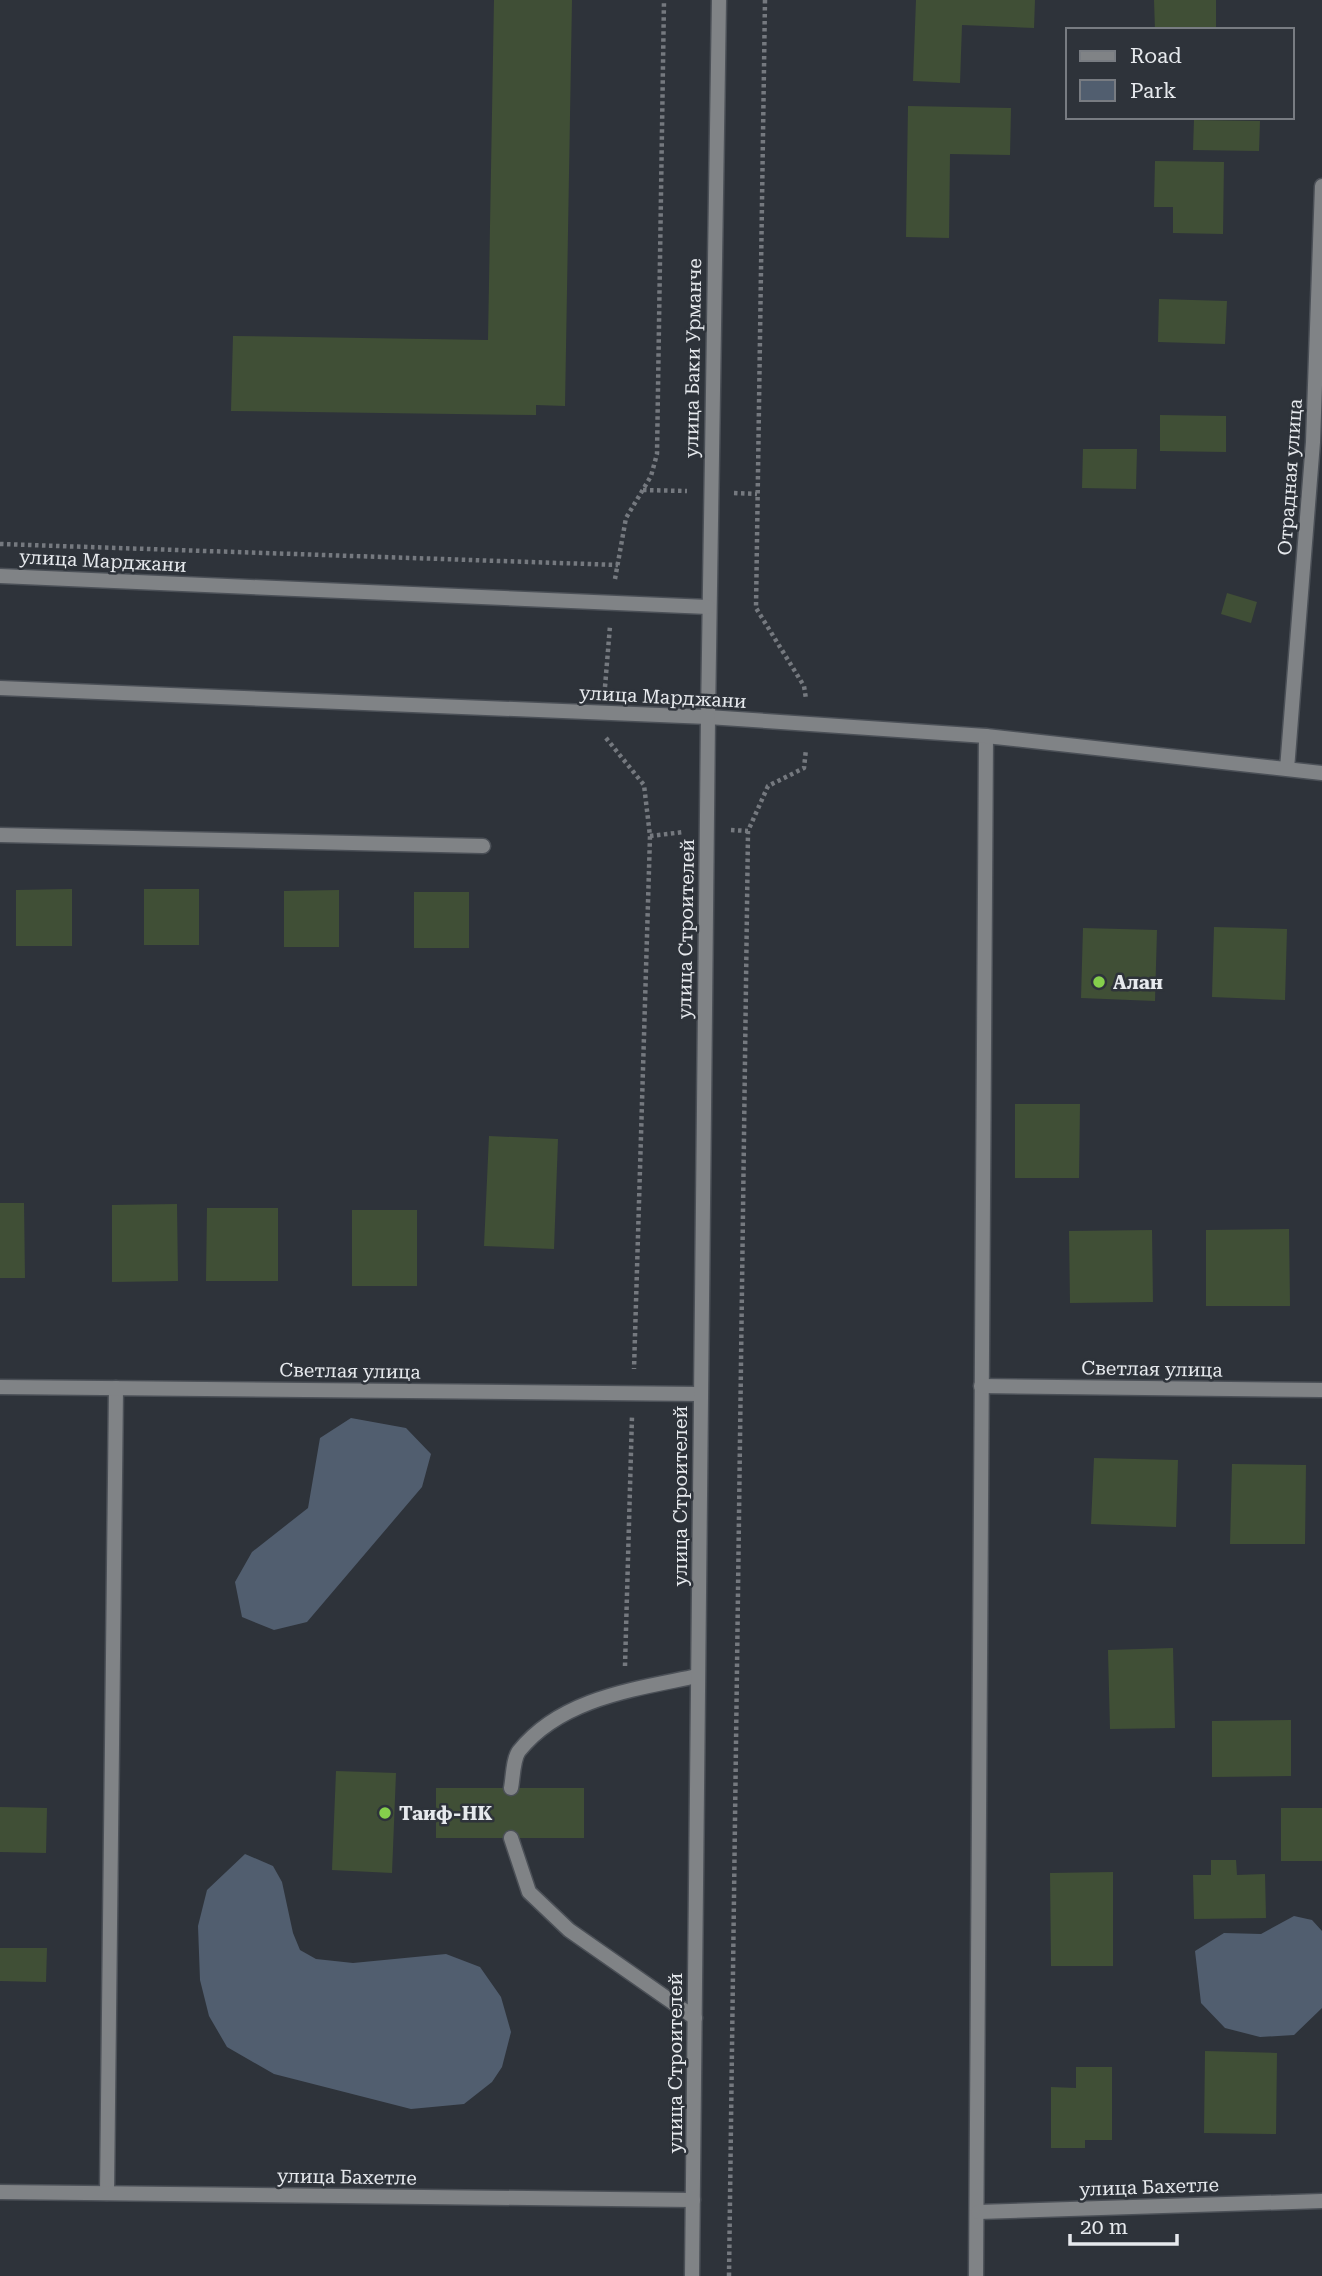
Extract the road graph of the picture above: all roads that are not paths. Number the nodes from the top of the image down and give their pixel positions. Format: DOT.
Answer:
graph roads {
  1 [pos="719,0"];
  2 [pos="1322,186"];
  3 [pos="0,576"];
  4 [pos="708,607"];
  5 [pos="0,688"];
  6 [pos="708,717"];
  7 [pos="986,736"];
  8 [pos="1287,769"];
  9 [pos="1322,773"];
  10 [pos="0,835"];
  11 [pos="482,846"];
  12 [pos="981,1386"];
  13 [pos="0,1387"];
  14 [pos="116,1388"];
  15 [pos="1322,1390"];
  16 [pos="700,1394"];
  17 [pos="697,1676"];
  18 [pos="511,1788"];
  19 [pos="511,1838"];
  20 [pos="695,2018"];
  21 [pos="0,2192"];
  22 [pos="107,2193"];
  23 [pos="693,2200"];
  24 [pos="1322,2201"];
  25 [pos="978,2212"];
  26 [pos="692,2276"];
  27 [pos="976,2276"];
  1 -- 4 [label="street, улица Баки Урманче"];
  2 -- 8 [label="street, Отрадная улица"];
  3 -- 4 [label="street, улица Марджани"];
  4 -- 6 [label="street, улица Баки Урманче"];
  5 -- 6 [label="street, улица Марджани"];
  6 -- 7 [label="street, улица Марджани"];
  6 -- 16 [label="street, улица Строителей"];
  7 -- 8 [label="street, улица Марджани"];
  7 -- 12 [label="street"];
  8 -- 9 [label="street, улица Марджани"];
  10 -- 11 [label="street"];
  12 -- 15 [label="street, Светлая улица"];
  12 -- 25 [label="street"];
  13 -- 14 [label="street, Светлая улица"];
  14 -- 16 [label="street, Светлая улица"];
  14 -- 22 [label="street"];
  16 -- 17 [label="street, улица Строителей"];
  17 -- 18 [label="street"];
  17 -- 20 [label="street, улица Строителей"];
  19 -- 20 [label="street"];
  20 -- 23 [label="street, улица Строителей"];
  21 -- 22 [label="street, улица Бахетле"];
  22 -- 23 [label="street, улица Бахетле"];
  23 -- 26 [label="street, улица Строителей"];
  24 -- 25 [label="street, улица Бахетле"];
  25 -- 27 [label="street"];
}
